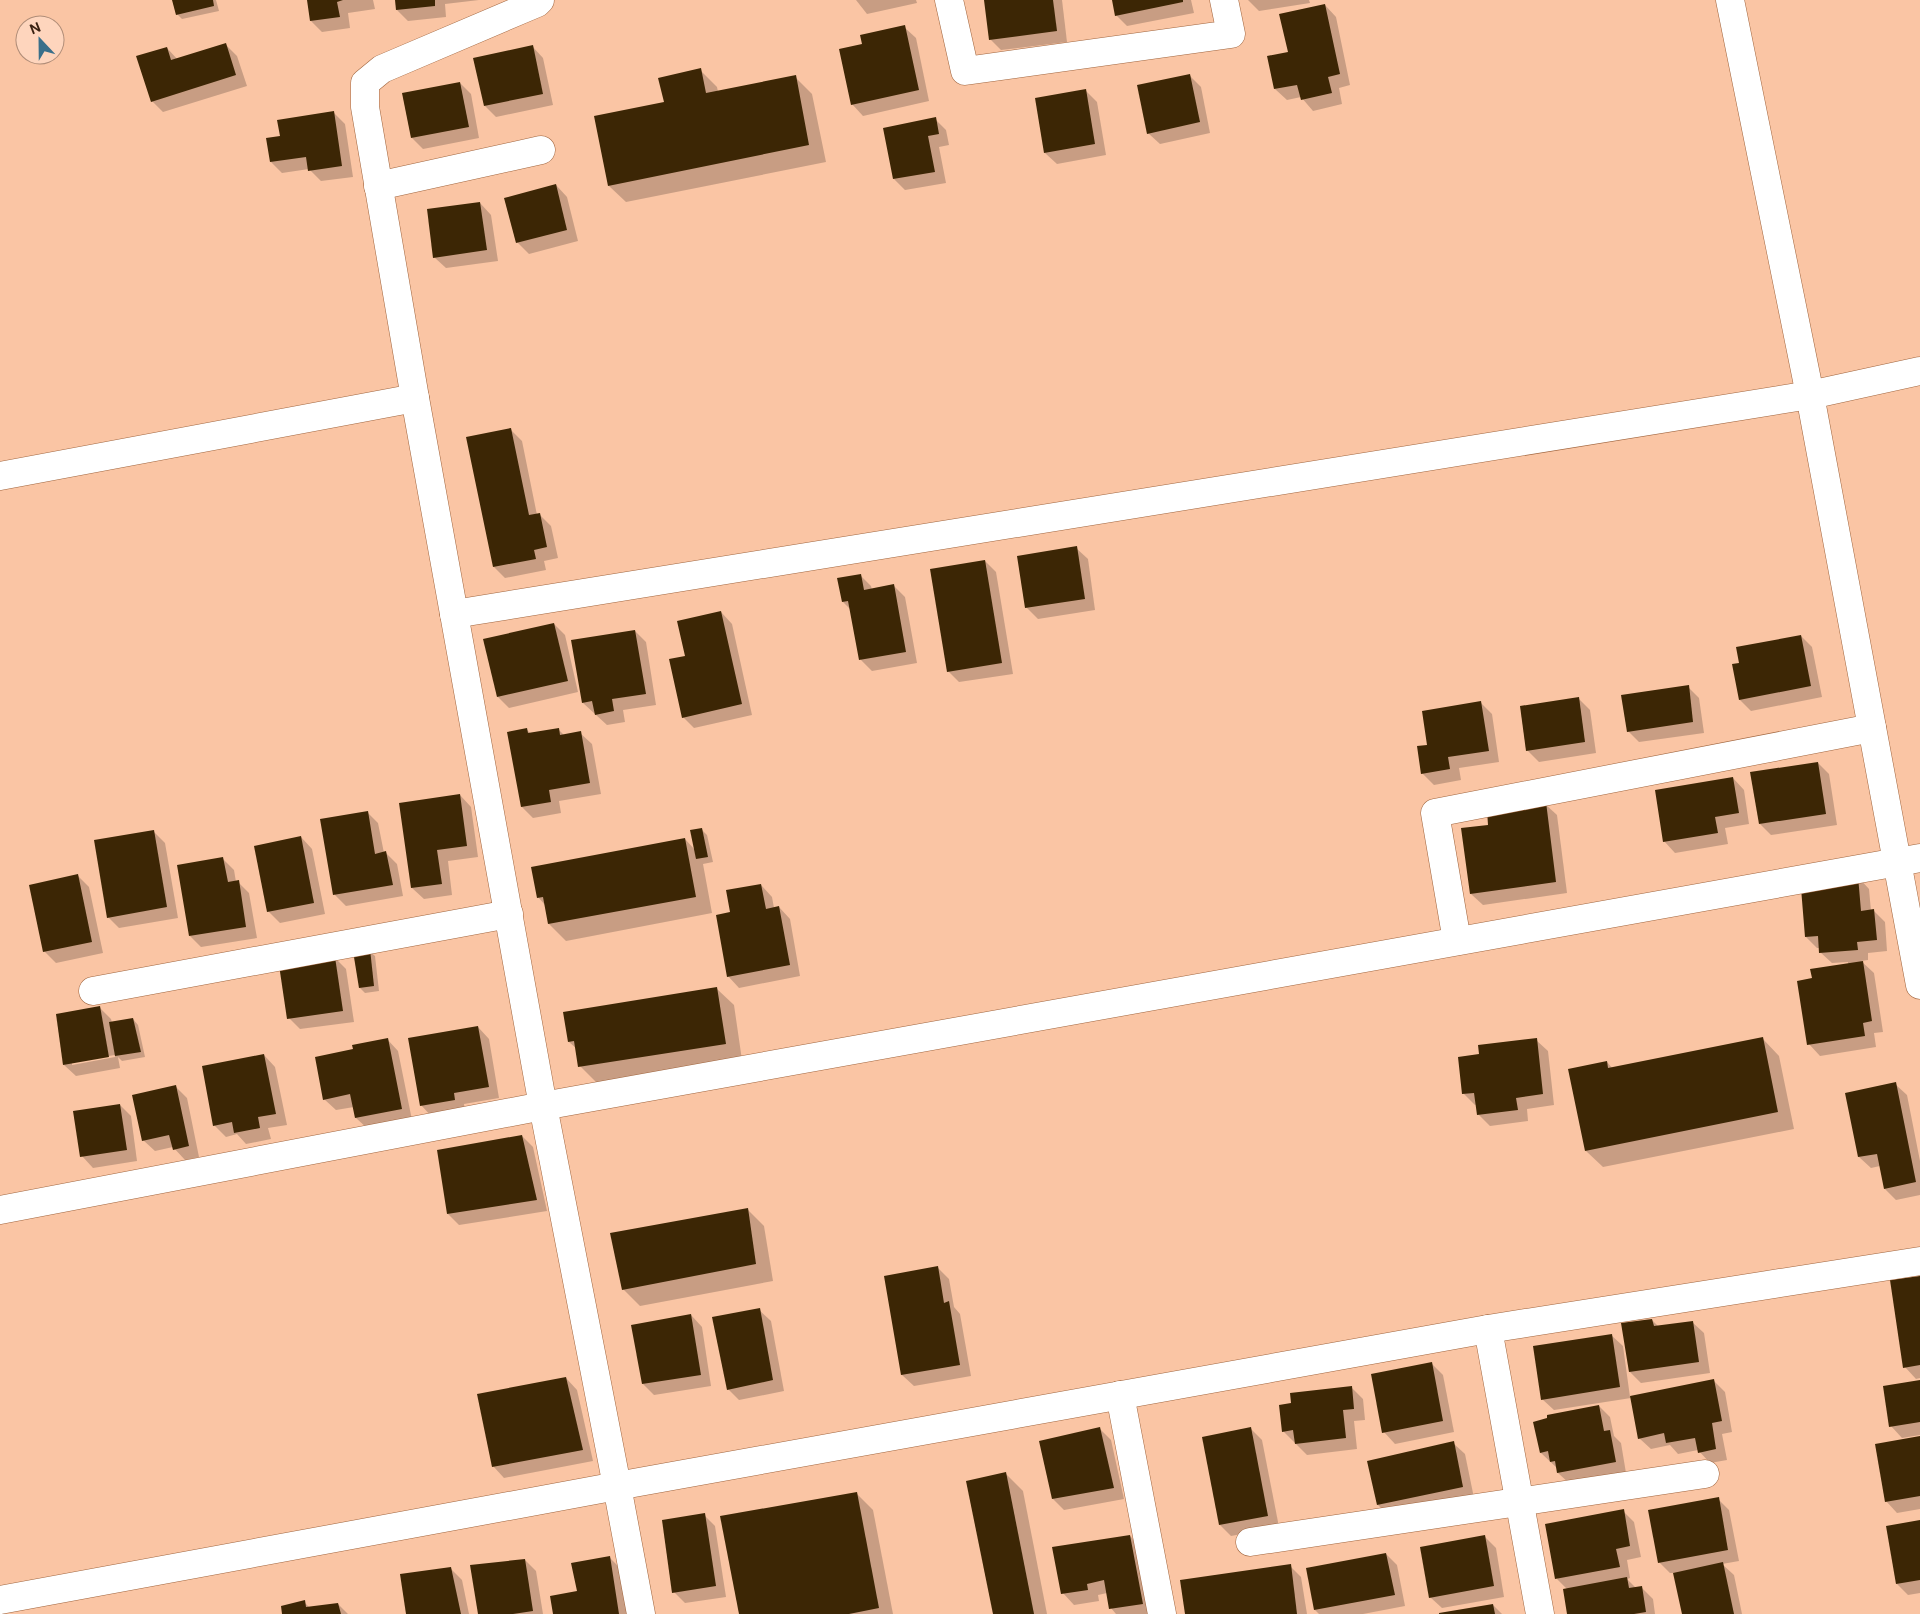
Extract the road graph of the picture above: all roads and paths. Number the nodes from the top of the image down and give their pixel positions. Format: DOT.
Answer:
graph roads {
  1 [pos="540,0"];
  2 [pos="948,0"];
  3 [pos="1224,0"];
  4 [pos="1730,0"];
  5 [pos="541,150"];
  6 [pos="378,186"];
  7 [pos="1920,371"];
  8 [pos="1810,395"];
  9 [pos="415,398"];
  10 [pos="0,476"];
  11 [pos="454,614"];
  12 [pos="1872,728"];
  13 [pos="1909,860"];
  14 [pos="508,914"];
  15 [pos="1457,941"];
  16 [pos="1920,985"];
  17 [pos="93,991"];
  18 [pos="543,1106"];
  19 [pos="0,1210"];
  20 [pos="1920,1261"];
  21 [pos="1488,1329"];
  22 [pos="1120,1395"];
  23 [pos="1705,1474"];
  24 [pos="618,1486"];
  25 [pos="1520,1501"];
  26 [pos="1250,1542"];
  27 [pos="0,1600"];
  28 [pos="641,1614"];
  29 [pos="1162,1614"];
  30 [pos="1540,1614"];
  1 -- 6 [label="street"];
  2 -- 3 [label="street"];
  4 -- 8 [label="street"];
  5 -- 6 [label="street"];
  6 -- 9 [label="street"];
  7 -- 8 [label="street"];
  8 -- 11 [label="street"];
  8 -- 12 [label="street"];
  9 -- 10 [label="street"];
  9 -- 11 [label="street"];
  11 -- 14 [label="street"];
  12 -- 13 [label="street"];
  12 -- 15 [label="street"];
  13 -- 15 [label="street"];
  13 -- 16 [label="street"];
  14 -- 17 [label="street"];
  14 -- 18 [label="street"];
  15 -- 18 [label="street"];
  18 -- 19 [label="street"];
  18 -- 24 [label="street"];
  20 -- 21 [label="street"];
  21 -- 22 [label="street"];
  21 -- 25 [label="street"];
  22 -- 24 [label="street"];
  22 -- 29 [label="street"];
  23 -- 25 [label="street"];
  24 -- 27 [label="street"];
  24 -- 28 [label="street"];
  25 -- 26 [label="street"];
  25 -- 30 [label="street"];
}
